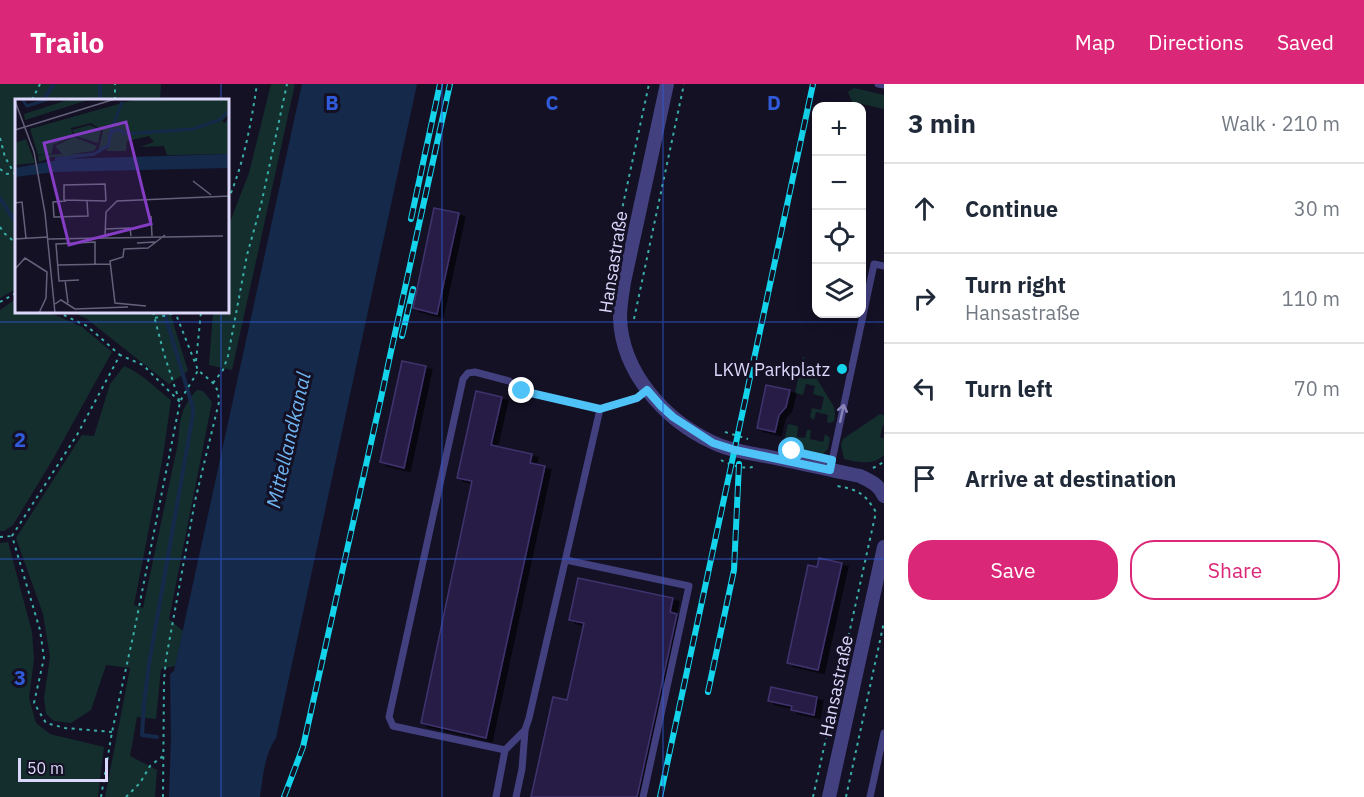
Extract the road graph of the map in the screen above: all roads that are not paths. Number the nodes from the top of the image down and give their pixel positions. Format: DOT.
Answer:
graph roads {
  1 [pos="667,84"];
  2 [pos="878,84"];
  3 [pos="884,85"];
  4 [pos="884,266"];
  5 [pos="647,390"];
  6 [pos="600,409"];
  7 [pos="830,477"];
  8 [pos="883,489"];
  9 [pos="884,547"];
  10 [pos="566,560"];
  11 [pos="525,730"];
  12 [pos="884,733"];
  13 [pos="505,750"];
  14 [pos="495,797"];
  15 [pos="516,797"];
  16 [pos="643,797"];
  17 [pos="830,797"];
  18 [pos="870,797"];
  1 -- 5 [label="street, Hansastraße"];
  2 -- 3 [label="lane"];
  7 -- 4 [label="lane, one-way"];
  5 -- 6 [label="lane"];
  5 -- 7 [label="street, Hansastraße"];
  6 -- 10 [label="lane"];
  6 -- 13 [label="lane"];
  7 -- 8 [label="street, Hansastraße"];
  9 -- 17 [label="street, Hansastraße"];
  10 -- 11 [label="lane"];
  10 -- 16 [label="lane"];
  11 -- 13 [label="lane"];
  11 -- 15 [label="lane"];
  12 -- 18 [label="lane"];
  13 -- 14 [label="lane"];
}
